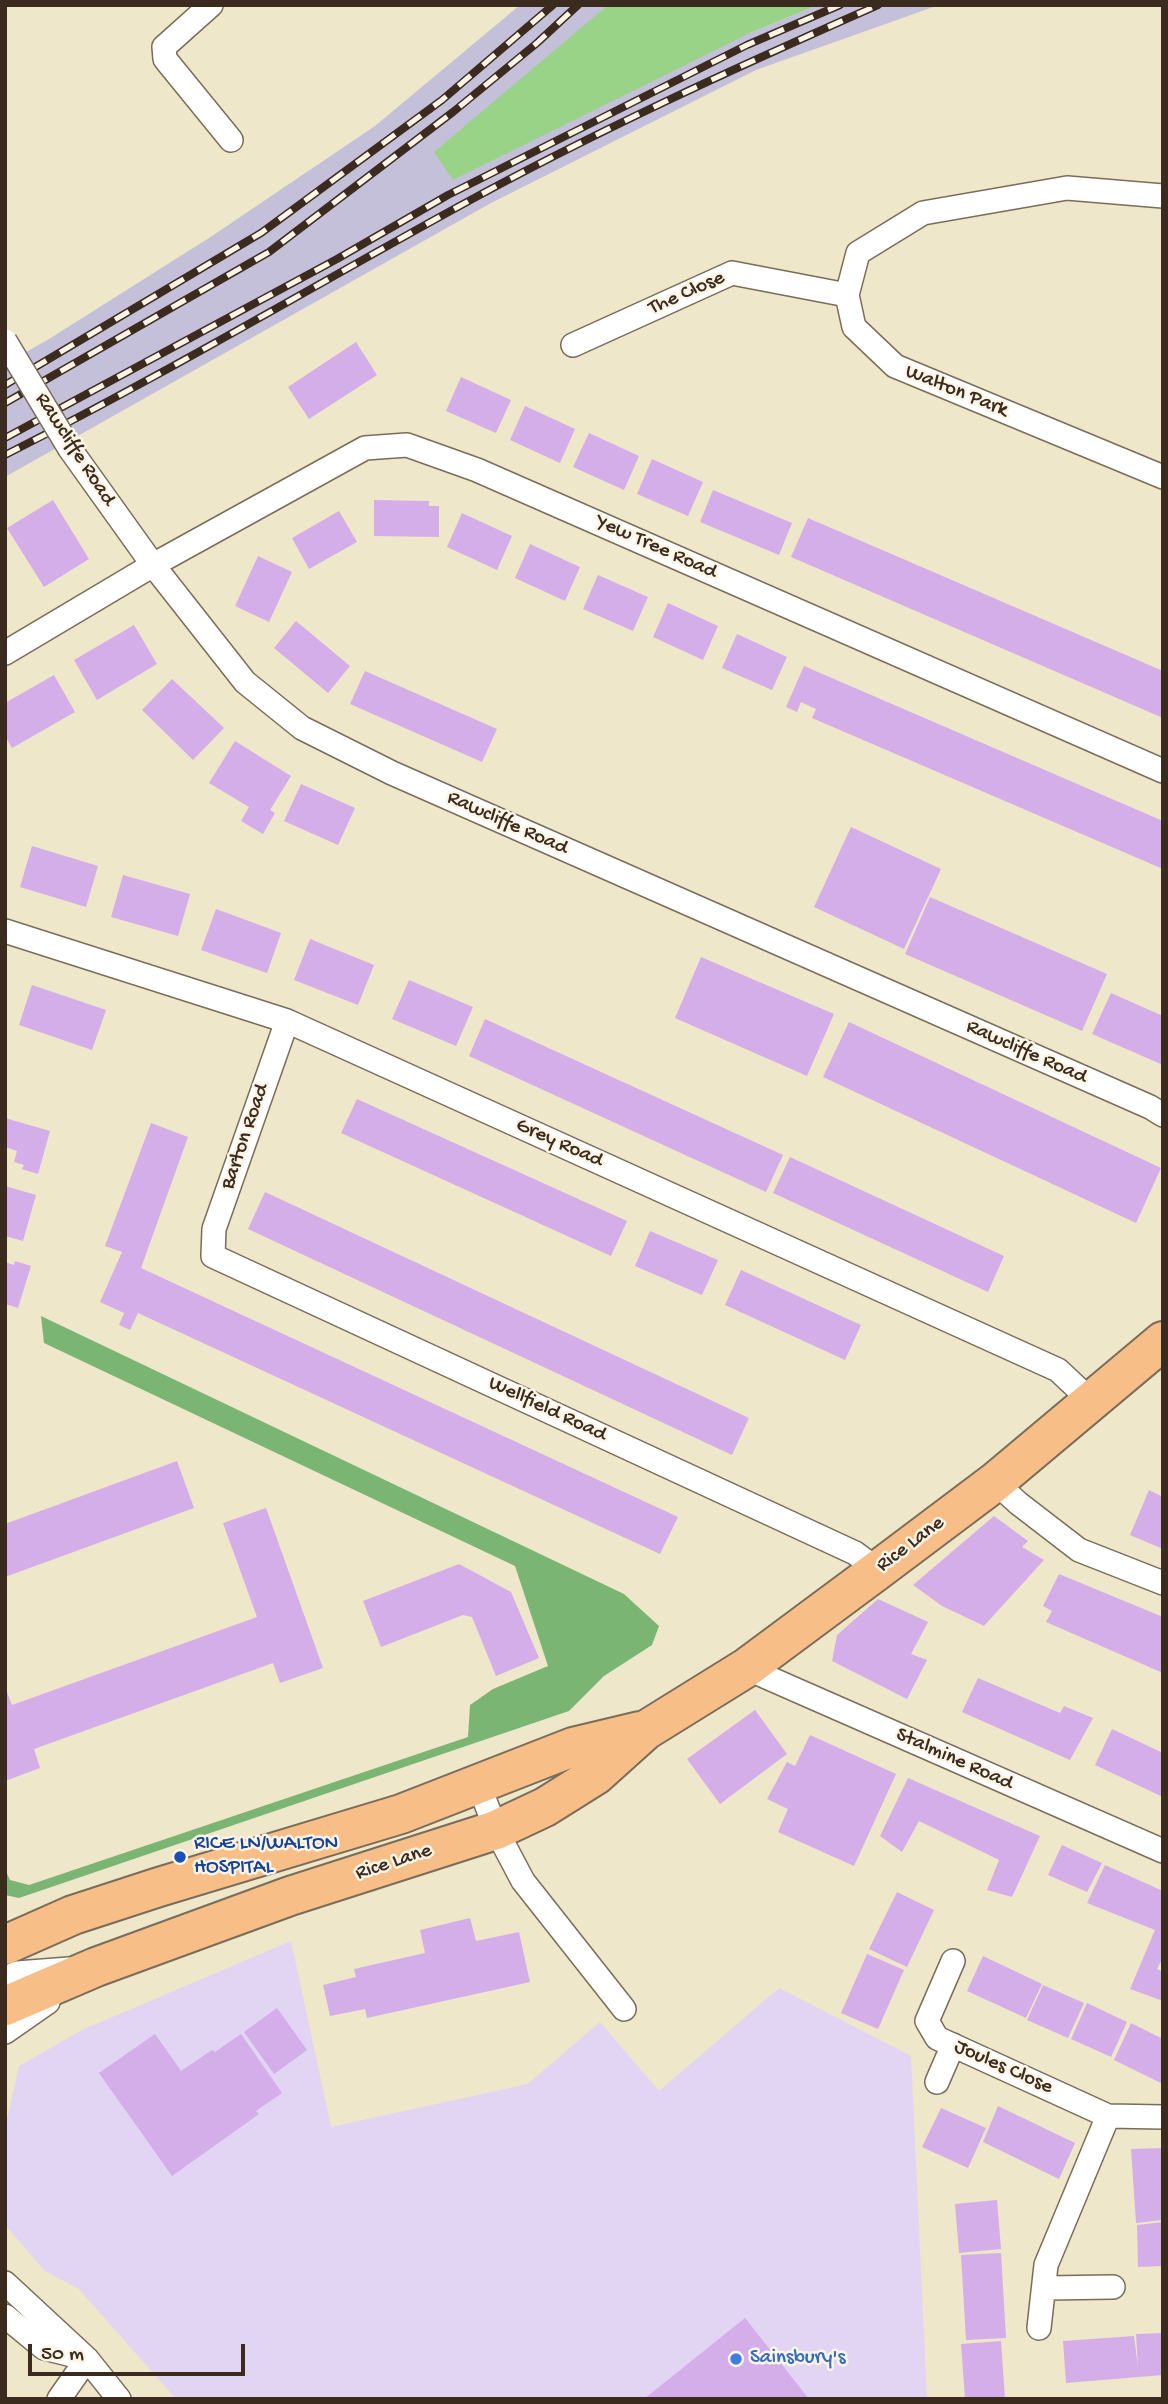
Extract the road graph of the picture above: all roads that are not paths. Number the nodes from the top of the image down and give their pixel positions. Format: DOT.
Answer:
graph roads {
  1 [pos="211,5"];
  2 [pos="231,140"];
  3 [pos="1163,195"];
  4 [pos="847,295"];
  5 [pos="5,341"];
  6 [pos="573,345"];
  7 [pos="1163,477"];
  8 [pos="153,565"];
  9 [pos="5,653"];
  10 [pos="1163,771"];
  11 [pos="5,931"];
  12 [pos="287,1021"];
  13 [pos="1163,1115"];
  14 [pos="213,1256"];
  15 [pos="1156,1355"];
  16 [pos="1091,1401"];
  17 [pos="995,1482"];
  18 [pos="878,1570"];
  19 [pos="1163,1583"];
  20 [pos="746,1668"];
  21 [pos="646,1730"];
  22 [pos="479,1785"];
  23 [pos="496,1830"];
  24 [pos="1163,1851"];
  25 [pos="5,1945"];
  26 [pos="953,1961"];
  27 [pos="96,1968"];
  28 [pos="5,1978"];
  29 [pos="5,2006"];
  30 [pos="624,2009"];
  31 [pos="5,2032"];
  32 [pos="953,2045"];
  33 [pos="937,2082"];
  34 [pos="1108,2116"];
  35 [pos="1163,2117"];
  36 [pos="5,2283"];
  37 [pos="1113,2287"];
  38 [pos="1044,2288"];
  39 [pos="5,2316"];
  40 [pos="1040,2328"];
  41 [pos="87,2359"];
  42 [pos="60,2399"];
  43 [pos="119,2399"];
  1 -- 2 [label="street"];
  3 -- 4 [label="street, Walton Park"];
  4 -- 6 [label="street, The Close"];
  4 -- 7 [label="street, Walton Park"];
  5 -- 8 [label="street, Rawcliffe Road, bridge"];
  8 -- 9 [label="street, Yew Tree Road"];
  8 -- 10 [label="street, Yew Tree Road"];
  8 -- 13 [label="street, Rawcliffe Road"];
  11 -- 12 [label="street, Grey Road"];
  12 -- 14 [label="street, Barton Road"];
  12 -- 16 [label="street, Grey Road"];
  14 -- 18 [label="street, Wellfield Road"];
  15 -- 16 [label="highway, Rice Lane"];
  16 -- 17 [label="highway, Rice Lane"];
  17 -- 18 [label="highway, Rice Lane"];
  17 -- 19 [label="street"];
  18 -- 20 [label="highway, Rice Lane"];
  20 -- 21 [label="highway, Rice Lane"];
  20 -- 24 [label="street, Stalmine Road"];
  21 -- 22 [label="highway, Rice Lane"];
  21 -- 23 [label="highway, Rice Lane"];
  22 -- 23 [label="street"];
  22 -- 25 [label="highway, Rice Lane"];
  23 -- 27 [label="highway, Rice Lane"];
  23 -- 30 [label="street"];
  26 -- 32 [label="street, Joules Close"];
  27 -- 28 [label="street"];
  27 -- 29 [label="highway, Rice Lane"];
  27 -- 31 [label="street"];
  32 -- 33 [label="street"];
  32 -- 34 [label="street, Joules Close"];
  34 -- 35 [label="street, Joules Close"];
  34 -- 38 [label="street"];
  36 -- 41 [label="street"];
  37 -- 38 [label="street"];
  38 -- 40 [label="street"];
  39 -- 41 [label="street"];
  41 -- 42 [label="street"];
  41 -- 43 [label="street"];
}
